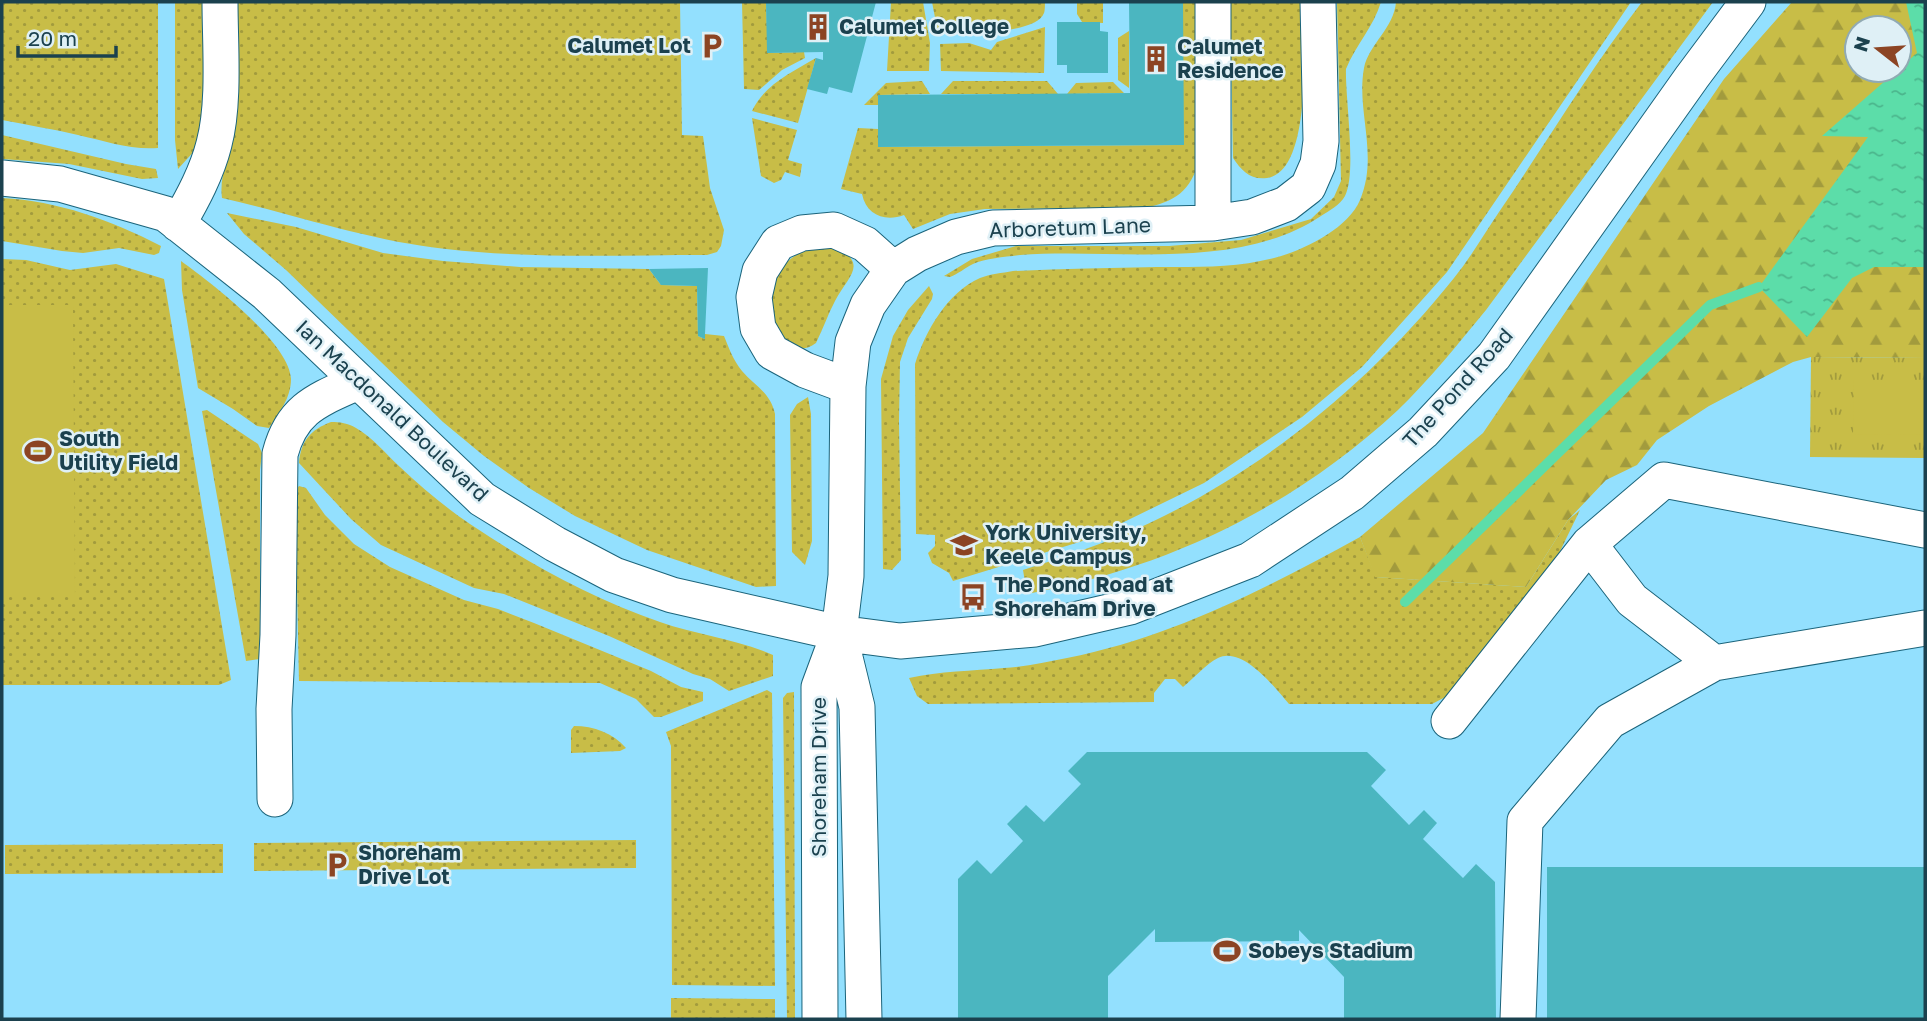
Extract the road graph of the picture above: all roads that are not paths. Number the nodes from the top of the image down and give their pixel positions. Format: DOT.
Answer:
graph roads {
  1 [pos="220,2"];
  2 [pos="1213,2"];
  3 [pos="1318,2"];
  4 [pos="1748,2"];
  5 [pos="2,178"];
  6 [pos="1213,223"];
  7 [pos="178,224"];
  8 [pos="893,269"];
  9 [pos="358,382"];
  10 [pos="848,386"];
  11 [pos="1925,530"];
  12 [pos="1589,544"];
  13 [pos="1925,628"];
  14 [pos="839,633"];
  15 [pos="1714,663"];
  16 [pos="1449,720"];
  17 [pos="275,799"];
  18 [pos="820,1019"];
  19 [pos="864,1019"];
  20 [pos="1518,1019"];
  1 -- 7 [label="street"];
  2 -- 6 [label="street"];
  3 -- 6 [label="street, Arboretum Lane"];
  4 -- 14 [label="street, The Pond Road"];
  5 -- 7 [label="street, Ian Macdonald Boulevard"];
  6 -- 8 [label="street, Arboretum Lane"];
  7 -- 9 [label="street, Ian Macdonald Boulevard"];
  8 -- 10 [label="street, Arboretum Lane"];
  8 -- 10 [label="street"];
  9 -- 14 [label="street, Ian Macdonald Boulevard"];
  9 -- 17 [label="street"];
  10 -- 14 [label="street, Arboretum Lane"];
  11 -- 12 [label="street"];
  12 -- 15 [label="street"];
  12 -- 16 [label="street"];
  13 -- 15 [label="street"];
  14 -- 18 [label="street, Shoreham Drive"];
  14 -- 19 [label="street, Shoreham Drive"];
  15 -- 20 [label="street"];
}
